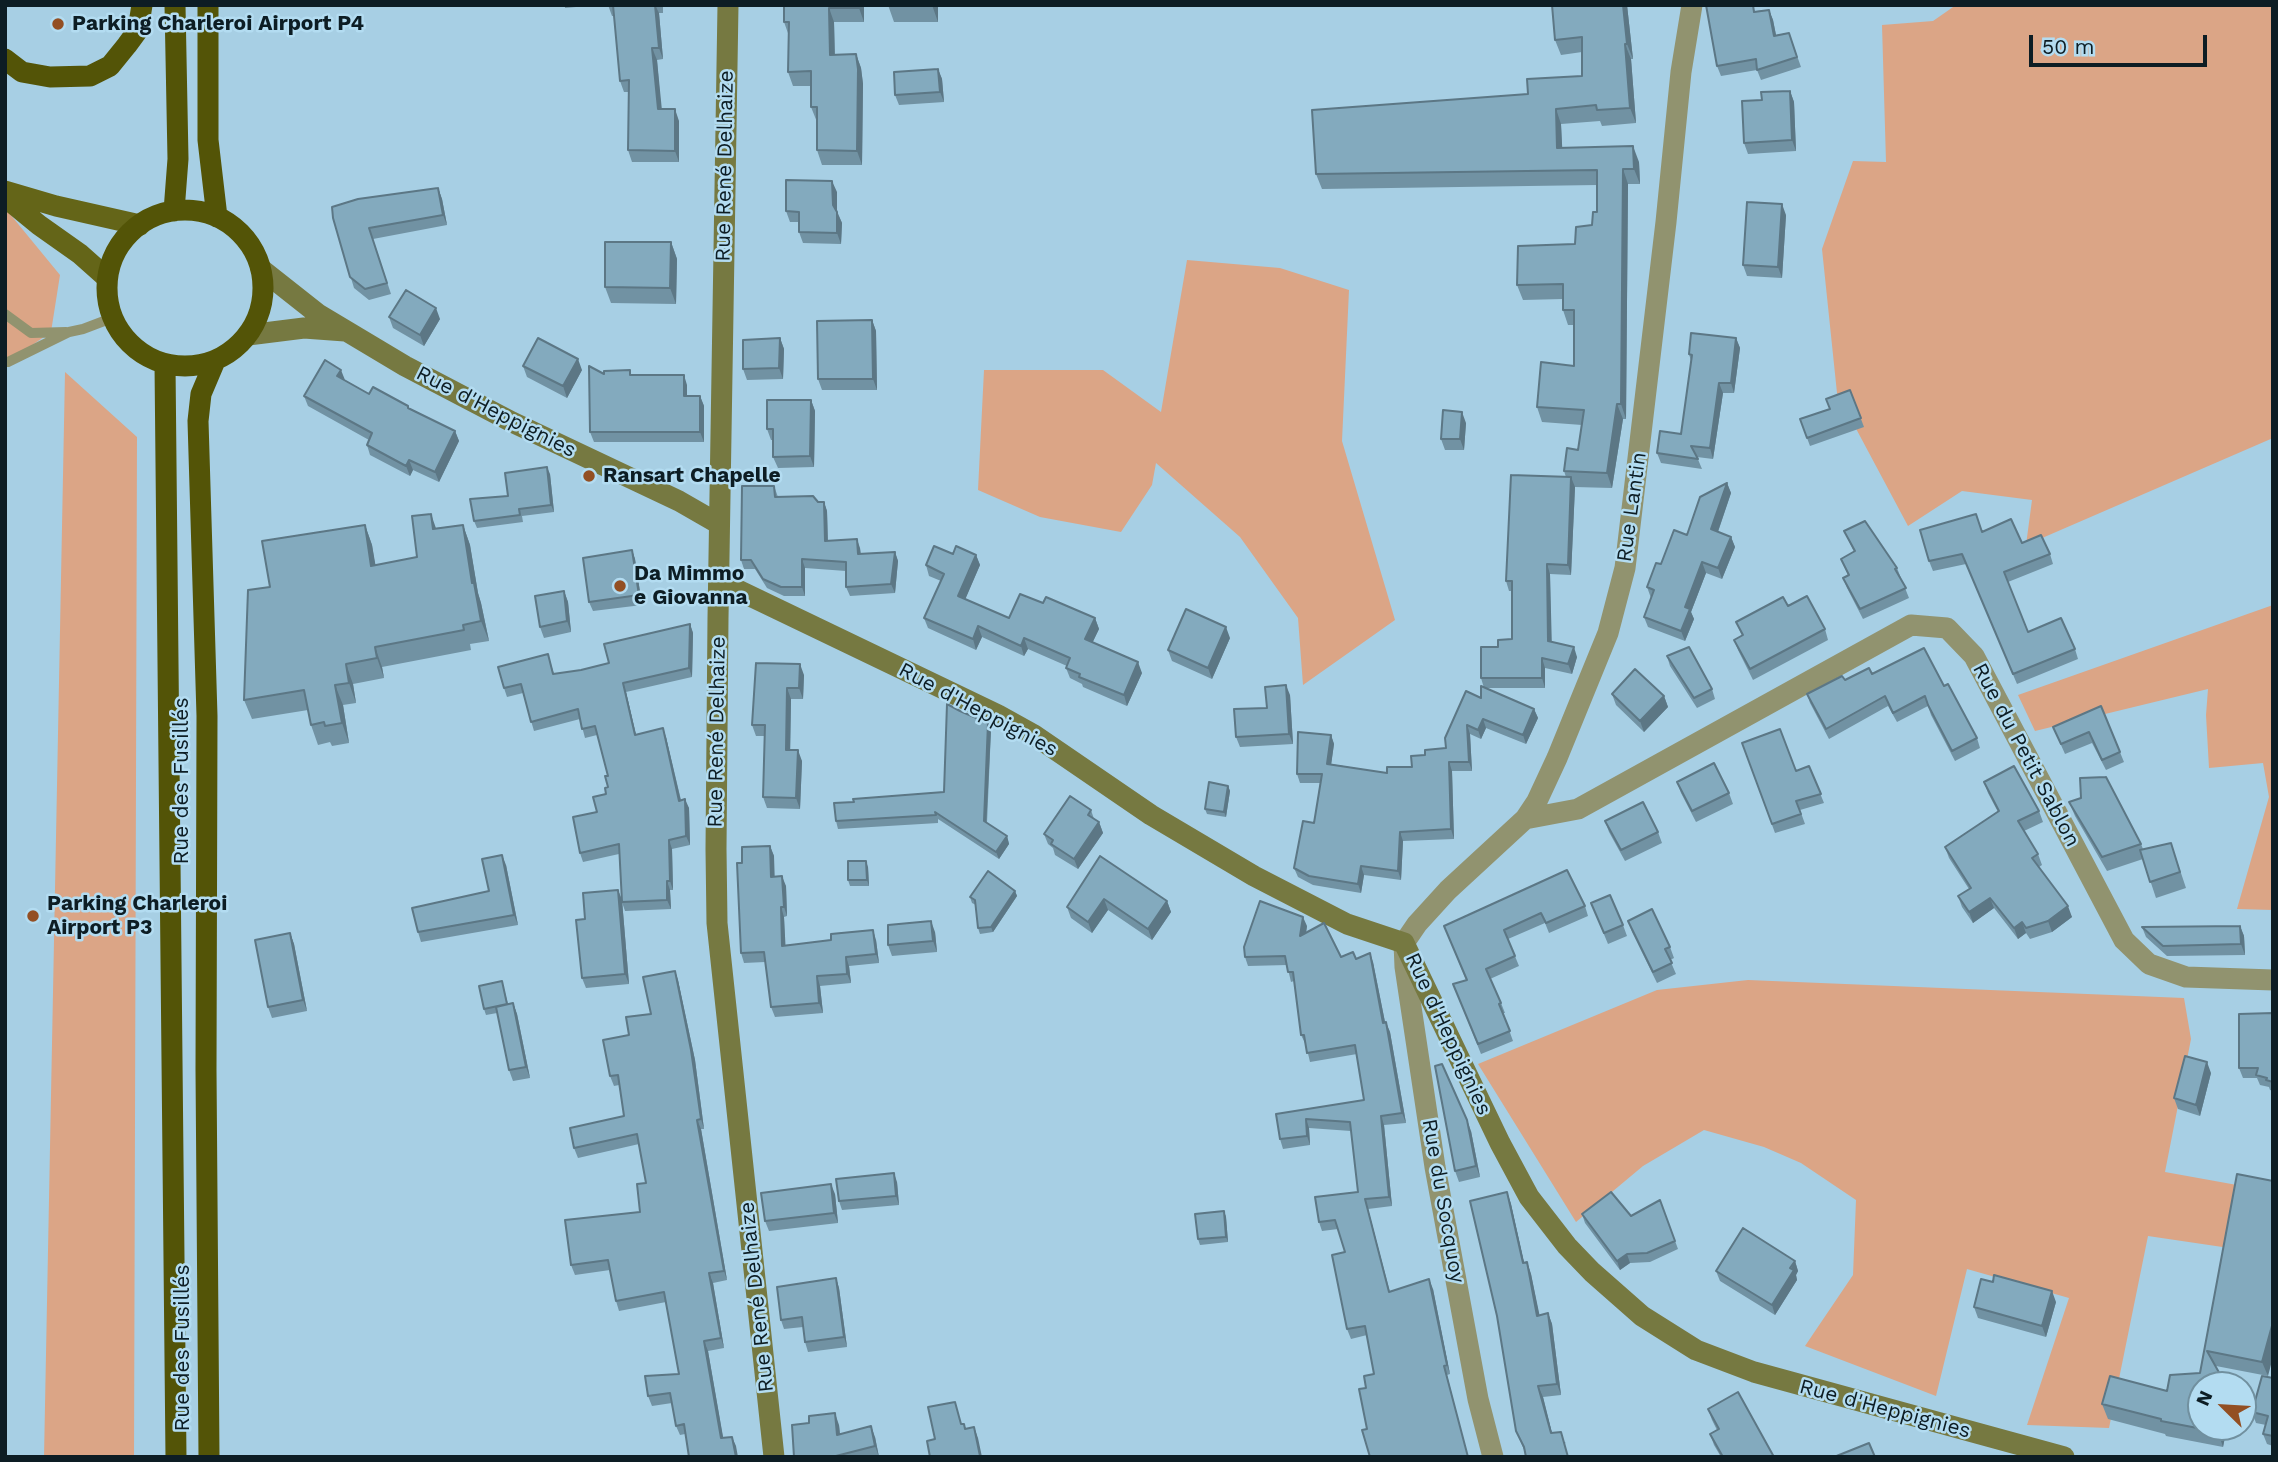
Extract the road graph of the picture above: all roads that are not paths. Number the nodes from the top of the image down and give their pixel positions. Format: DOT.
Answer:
graph roads {
  1 [pos="142,5"];
  2 [pos="175,5"];
  3 [pos="208,5"];
  4 [pos="728,5"];
  5 [pos="1692,5"];
  6 [pos="5,59"];
  7 [pos="5,194"];
  8 [pos="174,211"];
  9 [pos="217,217"];
  10 [pos="140,225"];
  11 [pos="261,269"];
  12 [pos="107,278"];
  13 [pos="5,314"];
  14 [pos="112,318"];
  15 [pos="69,332"];
  16 [pos="350,332"];
  17 [pos="248,335"];
  18 [pos="215,360"];
  19 [pos="8,362"];
  20 [pos="165,364"];
  21 [pos="719,524"];
  22 [pos="719,581"];
  23 [pos="1525,819"];
  24 [pos="1404,943"];
  25 [pos="2273,980"];
  26 [pos="176,1457"];
  27 [pos="209,1457"];
  28 [pos="774,1457"];
  29 [pos="1493,1457"];
  30 [pos="2064,1457"];
  1 -- 6 [label="highway"];
  2 -- 8 [label="highway"];
  3 -- 9 [label="highway"];
  4 -- 21 [label="street, Rue René Delhaize"];
  5 -- 23 [label="street, Rue Lantin"];
  7 -- 10 [label="main road"];
  7 -- 12 [label="main road"];
  8 -- 9 [label="highway"];
  8 -- 10 [label="highway"];
  9 -- 11 [label="highway"];
  10 -- 12 [label="highway"];
  11 -- 16 [label="street, Rue d'Heppignies"];
  11 -- 17 [label="highway"];
  12 -- 14 [label="highway"];
  13 -- 15 [label="lane"];
  14 -- 15 [label="lane"];
  14 -- 20 [label="highway"];
  15 -- 19 [label="lane"];
  16 -- 17 [label="street, Rue d'Heppignies"];
  16 -- 21 [label="street, Rue d'Heppignies"];
  17 -- 18 [label="highway"];
  18 -- 20 [label="highway"];
  18 -- 27 [label="highway, Rue des Fusillés"];
  20 -- 26 [label="highway, Rue des Fusillés"];
  21 -- 22 [label="street, Rue René Delhaize"];
  22 -- 24 [label="street, Rue d'Heppignies"];
  22 -- 28 [label="street, Rue René Delhaize"];
  23 -- 24 [label="street, Rue Lantin"];
  23 -- 25 [label="street, Rue du Petit Sablon"];
  24 -- 29 [label="street, Rue du Socquoy"];
  24 -- 30 [label="street, Rue d'Heppignies"];
}
